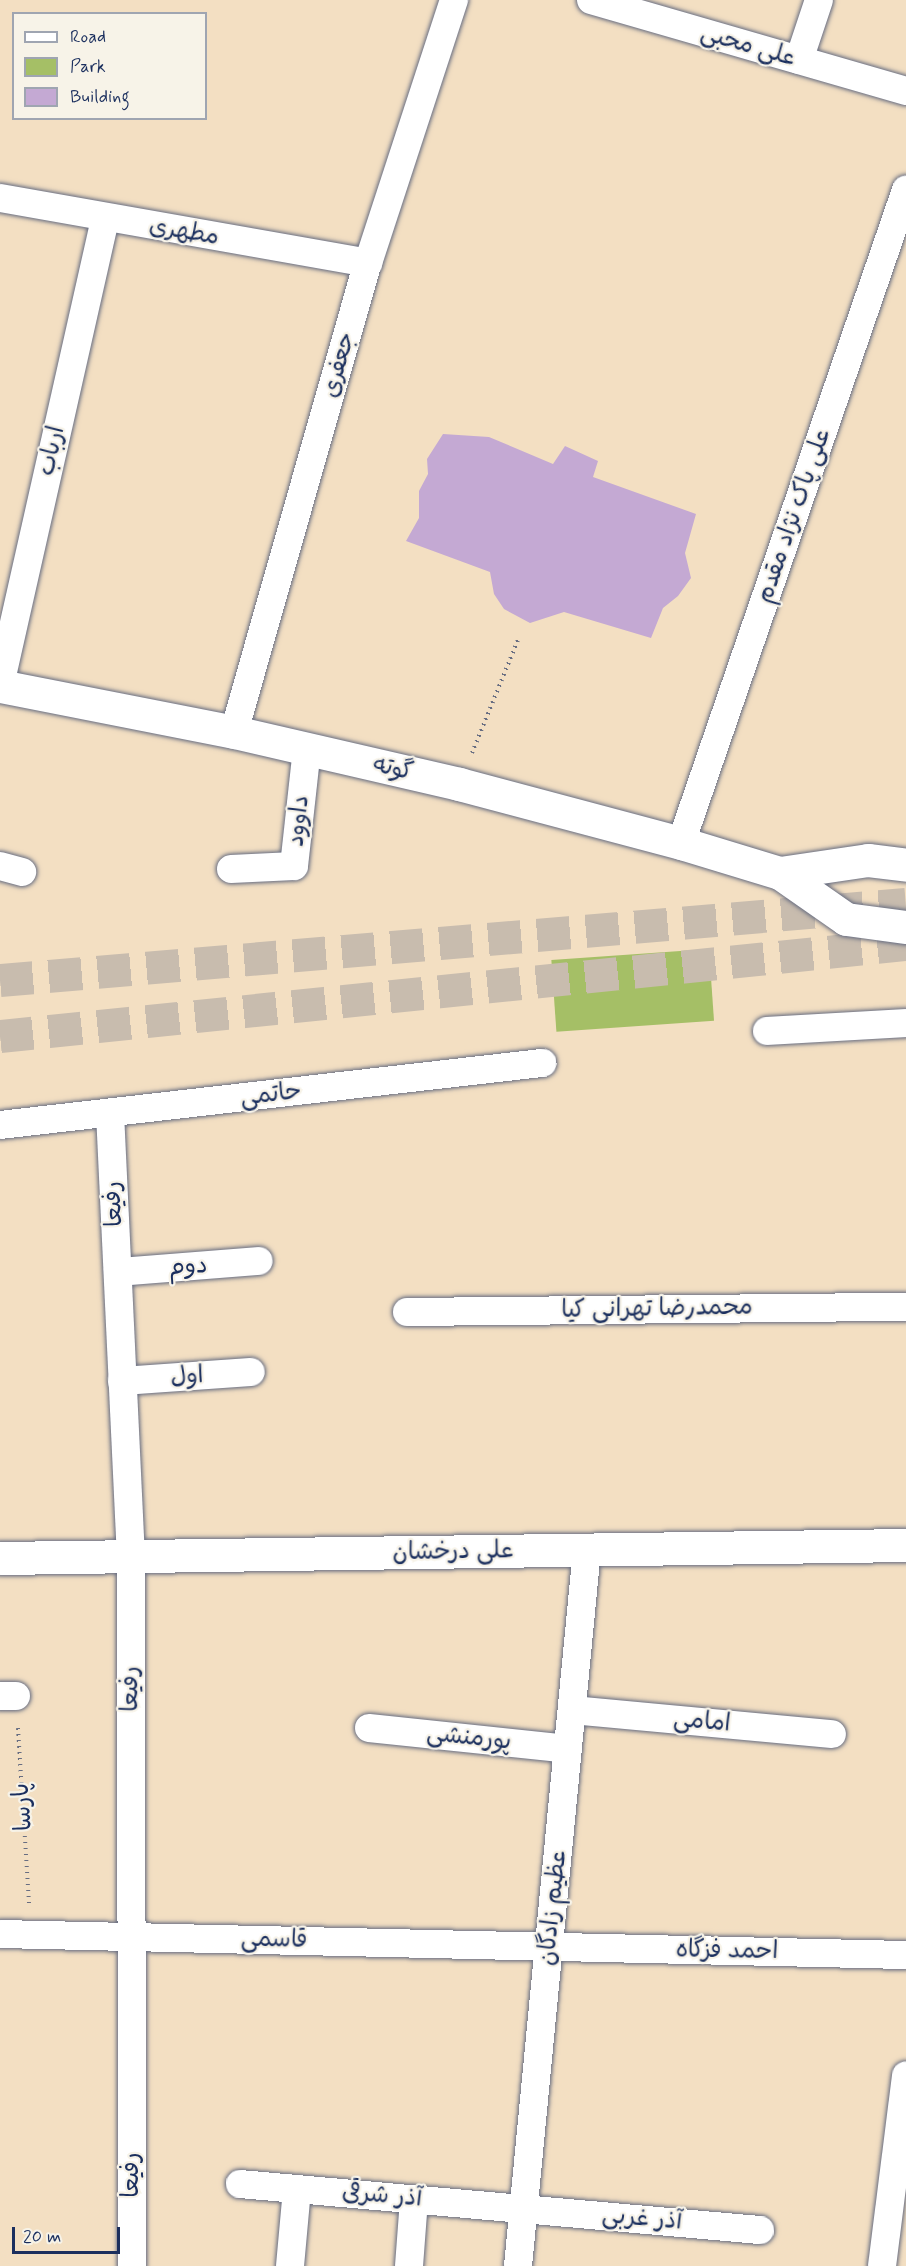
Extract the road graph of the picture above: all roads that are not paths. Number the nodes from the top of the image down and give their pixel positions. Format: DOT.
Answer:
graph roads {
  1 [pos="454,0"];
  2 [pos="591,0"];
  3 [pos="819,0"];
  4 [pos="800,60"];
  5 [pos="906,91"];
  6 [pos="906,190"];
  7 [pos="0,198"];
  8 [pos="105,218"];
  9 [pos="368,263"];
  10 [pos="0,685"];
  11 [pos="234,732"];
  12 [pos="307,749"];
  13 [pos="681,843"];
  14 [pos="906,865"];
  15 [pos="231,869"];
  16 [pos="780,873"];
  17 [pos="906,927"];
  18 [pos="906,1023"];
  19 [pos="767,1031"];
  20 [pos="542,1063"];
  21 [pos="110,1113"];
  22 [pos="0,1125"];
  23 [pos="259,1261"];
  24 [pos="118,1272"];
  25 [pos="906,1307"];
  26 [pos="407,1312"];
  27 [pos="251,1372"];
  28 [pos="123,1381"];
  29 [pos="906,1545"];
  30 [pos="587,1550"];
  31 [pos="131,1556"];
  32 [pos="0,1558"];
  33 [pos="572,1710"];
  34 [pos="369,1728"];
  35 [pos="832,1734"];
  36 [pos="568,1749"];
  37 [pos="0,1934"];
  38 [pos="131,1937"];
  39 [pos="549,1947"];
  40 [pos="906,1955"];
  41 [pos="906,2076"];
  42 [pos="240,2184"];
  43 [pos="297,2189"];
  44 [pos="414,2199"];
  45 [pos="524,2208"];
  46 [pos="760,2230"];
  47 [pos="132,2266"];
  48 [pos="290,2266"];
  49 [pos="409,2266"];
  50 [pos="518,2266"];
  51 [pos="882,2266"];
  1 -- 9 [label="street, جعفری"];
  2 -- 4 [label="street, علی محبی"];
  3 -- 4 [label="street"];
  4 -- 5 [label="street, علی محبی"];
  6 -- 13 [label="street, علی پاک نژاد مقدم"];
  7 -- 8 [label="street, مطهری"];
  8 -- 9 [label="street, مطهری"];
  8 -- 10 [label="street, ارباب"];
  9 -- 11 [label="street, جعفری"];
  10 -- 11 [label="main road, گوته"];
  11 -- 12 [label="main road, گوته"];
  12 -- 13 [label="main road, گوته"];
  12 -- 15 [label="street, داوود"];
  13 -- 16 [label="main road, گوته"];
  14 -- 16 [label="main road, گوته"];
  16 -- 17 [label="main road, گوته"];
  18 -- 19 [label="street"];
  20 -- 21 [label="street, حاتمی"];
  21 -- 22 [label="street, حاتمی"];
  21 -- 24 [label="street, رفیعا"];
  23 -- 24 [label="street, دوم"];
  24 -- 28 [label="street, رفیعا"];
  25 -- 26 [label="street, محمدرضا تهرانی کیا"];
  27 -- 28 [label="street, اول"];
  28 -- 31 [label="street, رفیعا"];
  29 -- 30 [label="main road, علی درخشان"];
  30 -- 31 [label="main road, علی درخشان"];
  30 -- 33 [label="street, عظیم زادگان"];
  31 -- 32 [label="main road, علی درخشان"];
  31 -- 38 [label="street, رفیعا"];
  33 -- 35 [label="street, امامی"];
  33 -- 36 [label="street, عظیم زادگان"];
  34 -- 36 [label="street, پورمنشی"];
  36 -- 39 [label="street, عظیم زادگان"];
  37 -- 38 [label="street, قاسمی"];
  38 -- 39 [label="street, قاسمی"];
  38 -- 47 [label="street, رفیعا"];
  39 -- 40 [label="street, احمد فزگاه"];
  39 -- 45 [label="street, عظیم زادگان"];
  41 -- 51 [label="street"];
  42 -- 43 [label="street, آذر شرقی"];
  43 -- 44 [label="street, آذر شرقی"];
  43 -- 48 [label="street"];
  44 -- 45 [label="street, آذر شرقی"];
  44 -- 49 [label="street"];
  45 -- 46 [label="street, آذر غربی"];
  45 -- 50 [label="street, عظیم زادگان"];
}
